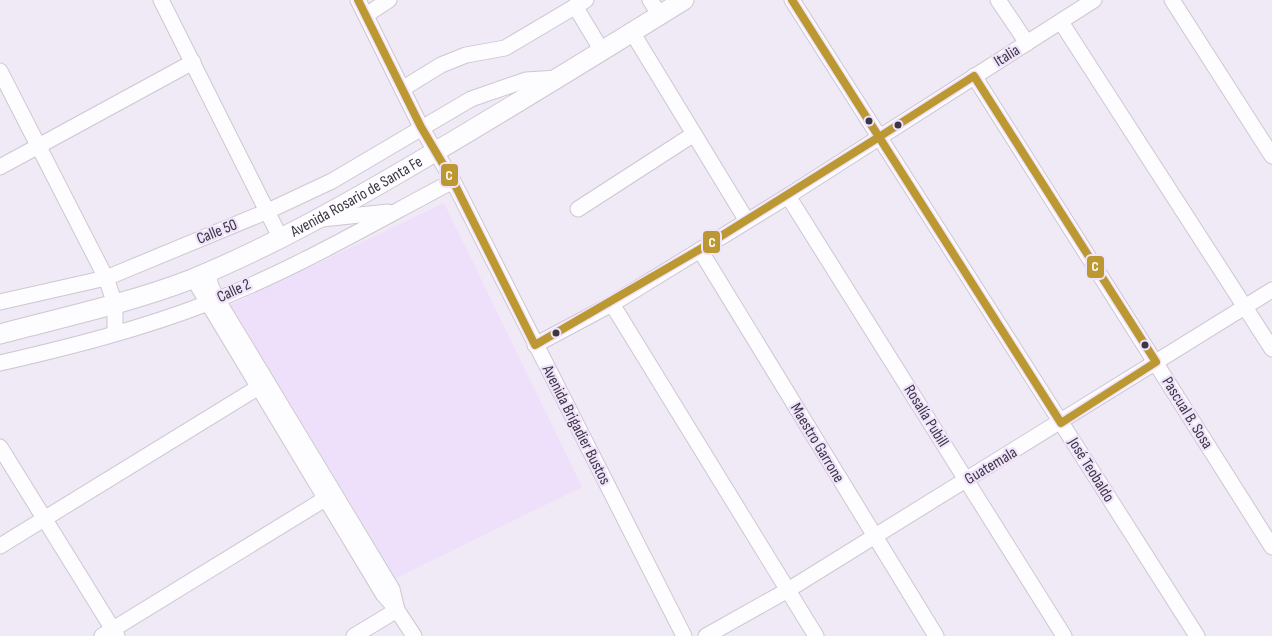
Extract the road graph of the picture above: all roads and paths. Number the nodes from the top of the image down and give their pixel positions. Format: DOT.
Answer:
graph roads {
  1 [pos="161,0"];
  2 [pos="358,0"];
  3 [pos="389,0"];
  4 [pos="684,0"];
  5 [pos="792,0"];
  6 [pos="998,0"];
  7 [pos="1094,0"];
  8 [pos="1172,0"];
  9 [pos="580,3"];
  10 [pos="655,8"];
  11 [pos="366,15"];
  12 [pos="1061,22"];
  13 [pos="632,32"];
  14 [pos="1027,43"];
  15 [pos="602,51"];
  16 [pos="193,62"];
  17 [pos="0,71"];
  18 [pos="974,76"];
  19 [pos="557,78"];
  20 [pos="402,89"];
  21 [pos="420,127"];
  22 [pos="694,134"];
  23 [pos="879,137"];
  24 [pos="39,146"];
  25 [pos="435,152"];
  26 [pos="1272,156"];
  27 [pos="0,167"];
  28 [pos="453,181"];
  29 [pos="788,196"];
  30 [pos="578,209"];
  31 [pos="397,210"];
  32 [pos="268,211"];
  33 [pos="313,220"];
  34 [pos="747,221"];
  35 [pos="280,237"];
  36 [pos="700,250"];
  37 [pos="201,274"];
  38 [pos="106,278"];
  39 [pos="1272,290"];
  40 [pos="213,301"];
  41 [pos="0,302"];
  42 [pos="115,304"];
  43 [pos="612,304"];
  44 [pos="1245,307"];
  45 [pos="115,333"];
  46 [pos="0,334"];
  47 [pos="535,345"];
  48 [pos="1272,349"];
  49 [pos="1156,362"];
  50 [pos="0,363"];
  51 [pos="263,385"];
  52 [pos="1061,422"];
  53 [pos="0,447"];
  54 [pos="966,481"];
  55 [pos="331,496"];
  56 [pos="44,519"];
  57 [pos="874,536"];
  58 [pos="0,546"];
  59 [pos="1272,547"];
  60 [pos="788,590"];
  61 [pos="397,610"];
  62 [pos="110,634"];
  63 [pos="354,636"];
  64 [pos="414,636"];
  65 [pos="684,636"];
  66 [pos="706,636"];
  67 [pos="816,636"];
  68 [pos="936,636"];
  69 [pos="1064,636"];
  70 [pos="1197,636"];
  1 -- 16 [label="street"];
  2 -- 11 [label="street, Avenida Brigadier Bustos"];
  3 -- 11 [label="street"];
  4 -- 10 [label="main road, Avenida Rosario de Santa Fe"];
  5 -- 23 [label="street, José Teobaldo"];
  6 -- 14 [label="street"];
  7 -- 12 [label="street, Italia"];
  8 -- 26 [label="street"];
  9 -- 15 [label="street"];
  9 -- 20 [label="street"];
  10 -- 13 [label="main road, Avenida Rosario de Santa Fe"];
  11 -- 20 [label="street, Avenida Brigadier Bustos"];
  12 -- 14 [label="street, Italia"];
  12 -- 44 [label="street"];
  13 -- 15 [label="main road, Avenida Rosario de Santa Fe"];
  13 -- 22 [label="street"];
  14 -- 18 [label="street, Italia"];
  15 -- 19 [label="main road, Avenida Rosario de Santa Fe"];
  16 -- 24 [label="street"];
  16 -- 32 [label="street"];
  17 -- 24 [label="street"];
  18 -- 23 [label="street, Italia"];
  18 -- 49 [label="street, Pascual B. Sosa"];
  19 -- 21 [label="street, Calle 50"];
  19 -- 25 [label="main road, Avenida Rosario de Santa Fe"];
  20 -- 21 [label="street, Avenida Brigadier Bustos"];
  21 -- 25 [label="street, Avenida Brigadier Bustos"];
  21 -- 32 [label="street, Calle 50"];
  22 -- 30 [label="street"];
  22 -- 34 [label="street"];
  23 -- 29 [label="street, Italia"];
  23 -- 52 [label="street, José Teobaldo"];
  24 -- 27 [label="street"];
  24 -- 38 [label="street"];
  25 -- 28 [label="street, Avenida Brigadier Bustos"];
  25 -- 33 [label="main road, Avenida Rosario de Santa Fe"];
  28 -- 31 [label="street, Calle 2"];
  28 -- 47 [label="street, Avenida Brigadier Bustos"];
  29 -- 34 [label="street, Italia"];
  29 -- 54 [label="street, Rosalía Pubill"];
  31 -- 33 [label="street"];
  31 -- 40 [label="street, Calle 2"];
  32 -- 35 [label="street"];
  32 -- 38 [label="street, Calle 50"];
  33 -- 35 [label="main road, Avenida Rosario de Santa Fe"];
  34 -- 36 [label="street, Italia"];
  35 -- 37 [label="main road, Avenida Rosario de Santa Fe"];
  36 -- 43 [label="street, Italia"];
  36 -- 57 [label="street, Maestro Garrone"];
  37 -- 40 [label="street"];
  37 -- 42 [label="main road, Avenida Rosario de Santa Fe"];
  38 -- 41 [label="street, Calle 50"];
  38 -- 42 [label="street"];
  39 -- 44 [label="street, Guatemala"];
  40 -- 45 [label="street, Calle 2"];
  40 -- 51 [label="street"];
  42 -- 45 [label="street"];
  42 -- 46 [label="main road, Avenida Rosario de Santa Fe"];
  43 -- 47 [label="street, Italia"];
  43 -- 60 [label="street"];
  44 -- 48 [label="street"];
  44 -- 49 [label="street, Guatemala"];
  45 -- 50 [label="street, Calle 2"];
  47 -- 65 [label="street, Avenida Brigadier Bustos"];
  49 -- 52 [label="street, Guatemala"];
  49 -- 59 [label="street, Pascual B. Sosa"];
  51 -- 55 [label="street"];
  51 -- 56 [label="street"];
  52 -- 54 [label="street, Guatemala"];
  52 -- 70 [label="street, José Teobaldo"];
  53 -- 56 [label="street"];
  54 -- 57 [label="street, Guatemala"];
  54 -- 69 [label="street, Rosalía Pubill"];
  55 -- 61 [label="street"];
  55 -- 62 [label="street"];
  56 -- 58 [label="street"];
  56 -- 62 [label="street"];
  57 -- 60 [label="street, Guatemala"];
  57 -- 68 [label="street, Maestro Garrone"];
  60 -- 66 [label="street, Guatemala"];
  60 -- 67 [label="street"];
  61 -- 63 [label="street"];
  61 -- 64 [label="street"];
}
